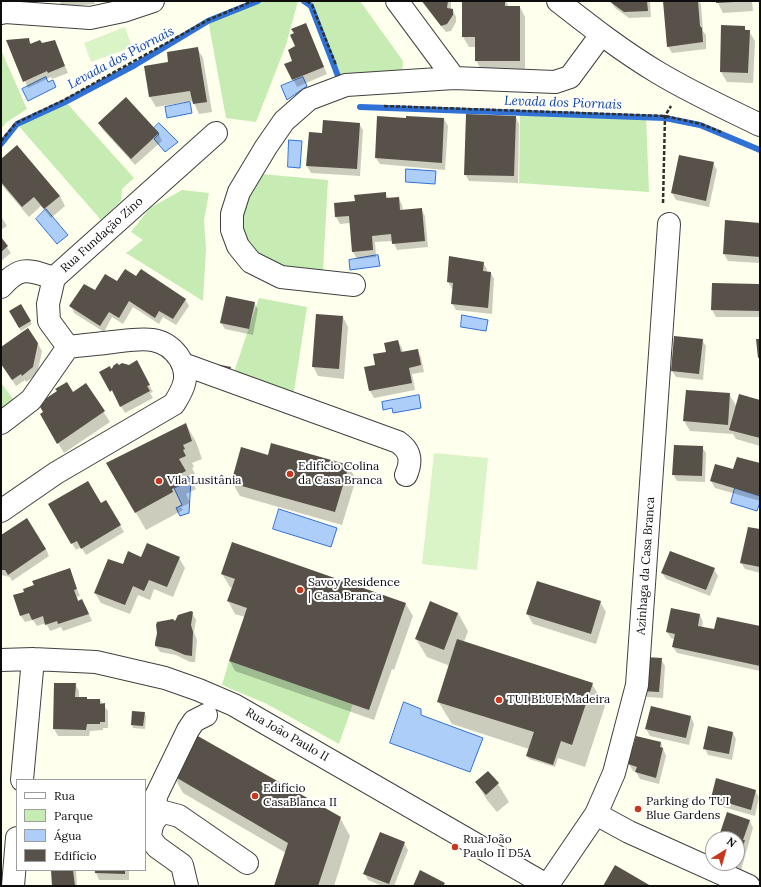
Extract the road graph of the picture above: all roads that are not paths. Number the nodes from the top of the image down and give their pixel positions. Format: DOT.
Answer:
graph roads {
  1 [pos="153,1"];
  2 [pos="396,1"];
  3 [pos="558,1"];
  4 [pos="1,14"];
  5 [pos="601,35"];
  6 [pos="454,78"];
  7 [pos="760,124"];
  8 [pos="216,133"];
  9 [pos="670,224"];
  10 [pos="54,278"];
  11 [pos="354,285"];
  12 [pos="1,287"];
  13 [pos="68,347"];
  14 [pos="183,364"];
  15 [pos="1,423"];
  16 [pos="406,475"];
  17 [pos="1,511"];
  18 [pos="33,659"];
  19 [pos="1,660"];
  20 [pos="206,715"];
  21 [pos="22,779"];
  22 [pos="596,814"];
  23 [pos="155,818"];
  24 [pos="16,850"];
  25 [pos="247,863"];
  26 [pos="13,886"];
  27 [pos="187,886"];
  28 [pos="548,886"];
  29 [pos="749,886"];
  1 -- 4 [label="street"];
  2 -- 6 [label="street"];
  3 -- 5 [label="street"];
  5 -- 6 [label="street"];
  5 -- 7 [label="street"];
  6 -- 11 [label="street"];
  8 -- 10 [label="street, Rua Fundação Zino"];
  9 -- 22 [label="street, Azinhaga da Casa Branca"];
  10 -- 12 [label="street"];
  10 -- 13 [label="street, Rua Fundação Zino"];
  13 -- 14 [label="street"];
  13 -- 15 [label="street"];
  14 -- 16 [label="street"];
  14 -- 17 [label="street"];
  18 -- 19 [label="street, Rua João Paulo II"];
  18 -- 21 [label="street"];
  18 -- 28 [label="street, Rua João Paulo II"];
  20 -- 23 [label="street"];
  22 -- 28 [label="street, Azinhaga da Casa Branca"];
  22 -- 29 [label="street"];
  23 -- 25 [label="street"];
  23 -- 27 [label="street"];
  24 -- 26 [label="street"];
}
